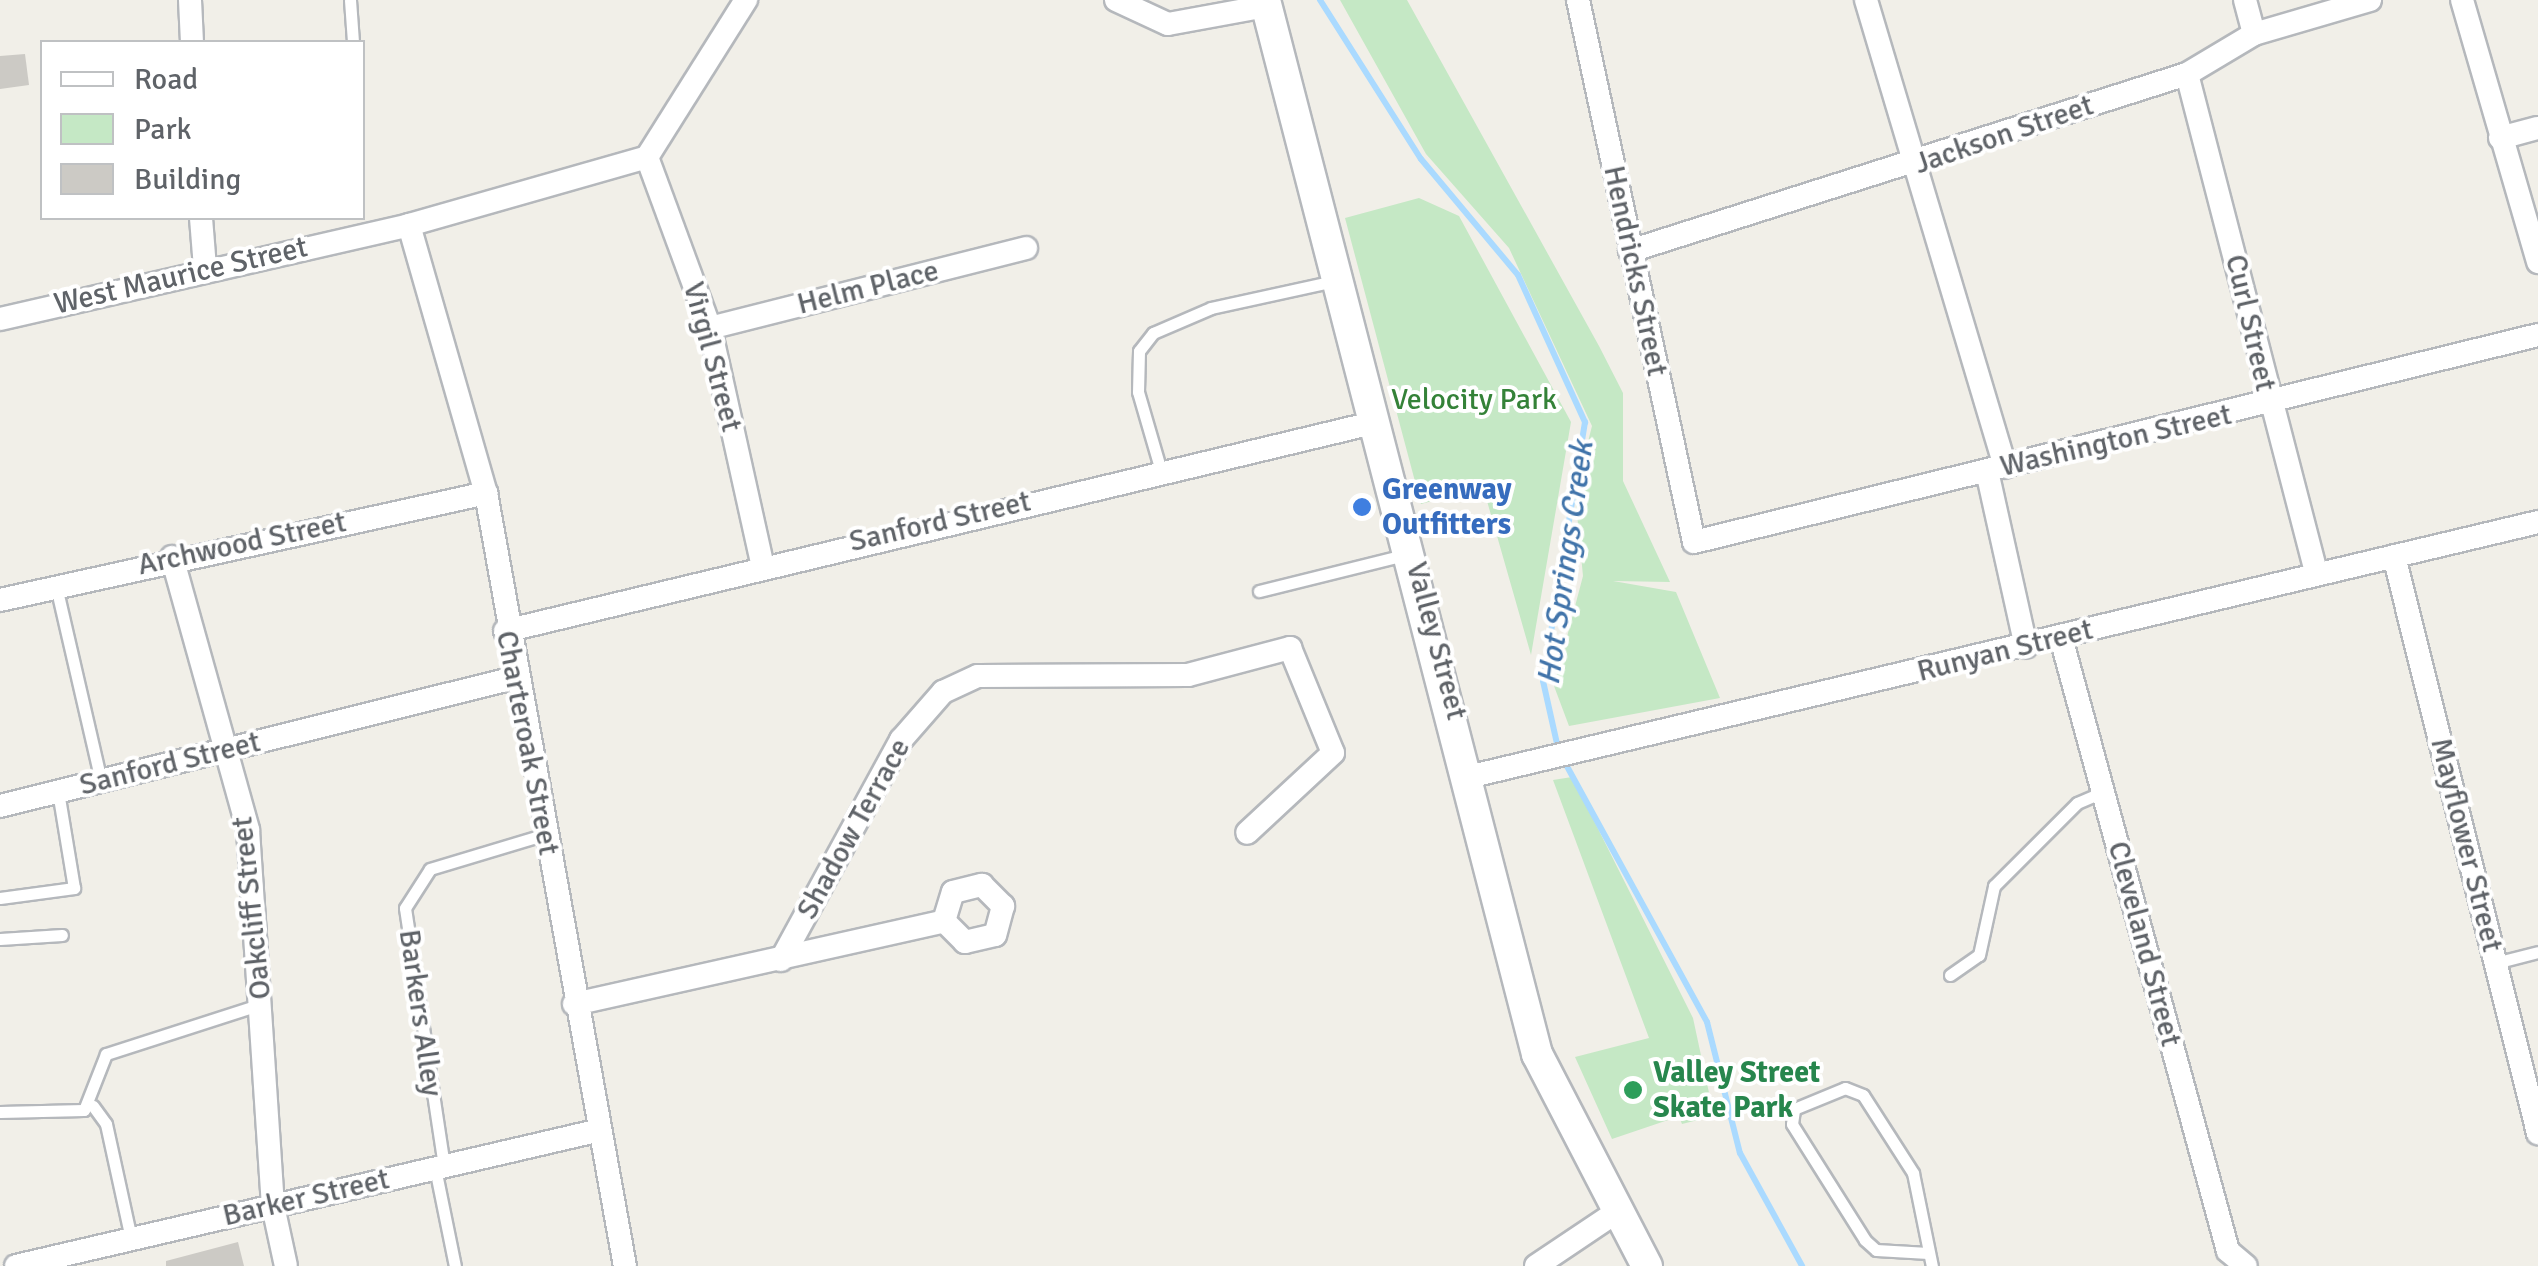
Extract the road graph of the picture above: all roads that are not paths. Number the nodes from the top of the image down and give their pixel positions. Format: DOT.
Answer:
graph roads {
  1 [pos="190,0"];
  2 [pos="350,0"];
  3 [pos="746,0"];
  4 [pos="1116,0"];
  5 [pos="1578,0"];
  6 [pos="1866,0"];
  7 [pos="2245,0"];
  8 [pos="2370,0"];
  9 [pos="2462,0"];
  10 [pos="1274,2"];
  11 [pos="2254,34"];
  12 [pos="192,40"];
  13 [pos="353,40"];
  14 [pos="2187,74"];
  15 [pos="2538,128"];
  16 [pos="2500,138"];
  17 [pos="647,157"];
  18 [pos="1910,167"];
  19 [pos="201,220"];
  20 [pos="409,225"];
  21 [pos="363,226"];
  22 [pos="1026,248"];
  23 [pos="1630,251"];
  24 [pos="2538,262"];
  25 [pos="205,268"];
  26 [pos="1338,280"];
  27 [pos="0,319"];
  28 [pos="710,328"];
  29 [pos="2538,336"];
  30 [pos="2270,404"];
  31 [pos="1376,422"];
  32 [pos="1996,469"];
  33 [pos="1162,471"];
  34 [pos="486,493"];
  35 [pos="2538,522"];
  36 [pos="1694,542"];
  37 [pos="1412,552"];
  38 [pos="2394,556"];
  39 [pos="172,557"];
  40 [pos="762,562"];
  41 [pos="2316,572"];
  42 [pos="56,586"];
  43 [pos="1259,591"];
  44 [pos="0,600"];
  45 [pos="505,631"];
  46 [pos="2061,638"];
  47 [pos="2026,646"];
  48 [pos="514,678"];
  49 [pos="229,750"];
  50 [pos="1472,776"];
  51 [pos="101,781"];
  52 [pos="58,791"];
  53 [pos="2103,792"];
  54 [pos="0,806"];
  55 [pos="1247,833"];
  56 [pos="546,834"];
  57 [pos="0,898"];
  58 [pos="944,921"];
  59 [pos="62,935"];
  60 [pos="0,939"];
  61 [pos="2538,952"];
  62 [pos="782,960"];
  63 [pos="2496,962"];
  64 [pos="1950,976"];
  65 [pos="262,1004"];
  66 [pos="574,1004"];
  67 [pos="93,1106"];
  68 [pos="0,1112"];
  69 [pos="596,1132"];
  70 [pos="2538,1134"];
  71 [pos="439,1167"];
  72 [pos="272,1206"];
  73 [pos="1618,1211"];
  74 [pos="131,1239"];
  75 [pos="2237,1258"];
  76 [pos="1930,1260"];
  77 [pos="16,1266"];
  78 [pos="286,1266"];
  79 [pos="456,1266"];
  80 [pos="625,1266"];
  81 [pos="1536,1266"];
  82 [pos="1646,1266"];
  1 -- 12 [label="street"];
  2 -- 13 [label="lane"];
  3 -- 17 [label="street"];
  4 -- 10 [label="street"];
  5 -- 23 [label="street, Hendricks Street"];
  6 -- 18 [label="street"];
  7 -- 11 [label="street"];
  8 -- 11 [label="street, Jackson Street"];
  9 -- 16 [label="street"];
  10 -- 26 [label="street, Valley Street"];
  11 -- 14 [label="street, Jackson Street"];
  14 -- 18 [label="street, Jackson Street"];
  14 -- 30 [label="street, Curl Street"];
  15 -- 16 [label="street"];
  16 -- 24 [label="street"];
  17 -- 20 [label="street, West Maurice Street"];
  17 -- 28 [label="street, Virgil Street"];
  18 -- 23 [label="street, Jackson Street"];
  18 -- 32 [label="street"];
  19 -- 25 [label="street"];
  20 -- 21 [label="street, West Maurice Street"];
  20 -- 34 [label="street, Charteroak Street"];
  21 -- 25 [label="street, West Maurice Street"];
  22 -- 28 [label="street, Helm Place"];
  23 -- 36 [label="street, Hendricks Street"];
  25 -- 27 [label="street, West Maurice Street"];
  26 -- 31 [label="street, Valley Street"];
  26 -- 33 [label="lane"];
  28 -- 40 [label="street, Virgil Street"];
  29 -- 30 [label="street, Washington Street"];
  30 -- 32 [label="street, Washington Street"];
  30 -- 41 [label="street, Curl Street"];
  31 -- 33 [label="street, Sanford Street"];
  31 -- 37 [label="street, Valley Street"];
  32 -- 36 [label="street, Washington Street"];
  32 -- 47 [label="street"];
  33 -- 40 [label="street, Sanford Street"];
  34 -- 39 [label="street, Archwood Street"];
  34 -- 45 [label="street, Charteroak Street"];
  35 -- 38 [label="street, Runyan Street"];
  37 -- 43 [label="lane"];
  37 -- 50 [label="street, Valley Street"];
  38 -- 41 [label="street, Runyan Street"];
  38 -- 63 [label="street, Mayflower Street"];
  39 -- 42 [label="street, Archwood Street"];
  39 -- 49 [label="street, Oakcliff Street"];
  40 -- 45 [label="street, Sanford Street"];
  41 -- 46 [label="street, Runyan Street"];
  42 -- 44 [label="street, Archwood Street"];
  42 -- 51 [label="lane"];
  45 -- 48 [label="street, Charteroak Street"];
  46 -- 47 [label="street, Runyan Street"];
  46 -- 53 [label="street, Cleveland Street"];
  47 -- 50 [label="street, Runyan Street"];
  48 -- 49 [label="street, Sanford Street"];
  48 -- 56 [label="street, Charteroak Street"];
  49 -- 51 [label="street, Sanford Street"];
  49 -- 65 [label="street, Oakcliff Street"];
  50 -- 73 [label="street, Valley Street"];
  51 -- 52 [label="street, Sanford Street"];
  52 -- 54 [label="street, Sanford Street"];
  52 -- 57 [label="lane"];
  53 -- 64 [label="lane"];
  53 -- 75 [label="street, Cleveland Street"];
  55 -- 62 [label="street, Shadow Terrace"];
  56 -- 66 [label="street, Charteroak Street"];
  56 -- 71 [label="lane, Barkers Alley"];
  58 -- 62 [label="street"];
  59 -- 60 [label="lane"];
  61 -- 63 [label="lane"];
  62 -- 66 [label="street"];
  63 -- 70 [label="street, Mayflower Street"];
  65 -- 67 [label="lane"];
  65 -- 72 [label="street, Oakcliff Street"];
  66 -- 69 [label="street, Charteroak Street"];
  67 -- 68 [label="lane"];
  67 -- 74 [label="lane"];
  69 -- 71 [label="street, Barker Street"];
  69 -- 80 [label="street, Charteroak Street"];
  71 -- 72 [label="street, Barker Street"];
  71 -- 79 [label="lane, Barkers Alley"];
  72 -- 74 [label="street, Barker Street"];
  72 -- 78 [label="street, Oakcliff Street"];
  73 -- 81 [label="street"];
  73 -- 82 [label="street, Valley Street"];
  74 -- 77 [label="street, Barker Street"];
  76 -- 76 [label="lane"];
}
